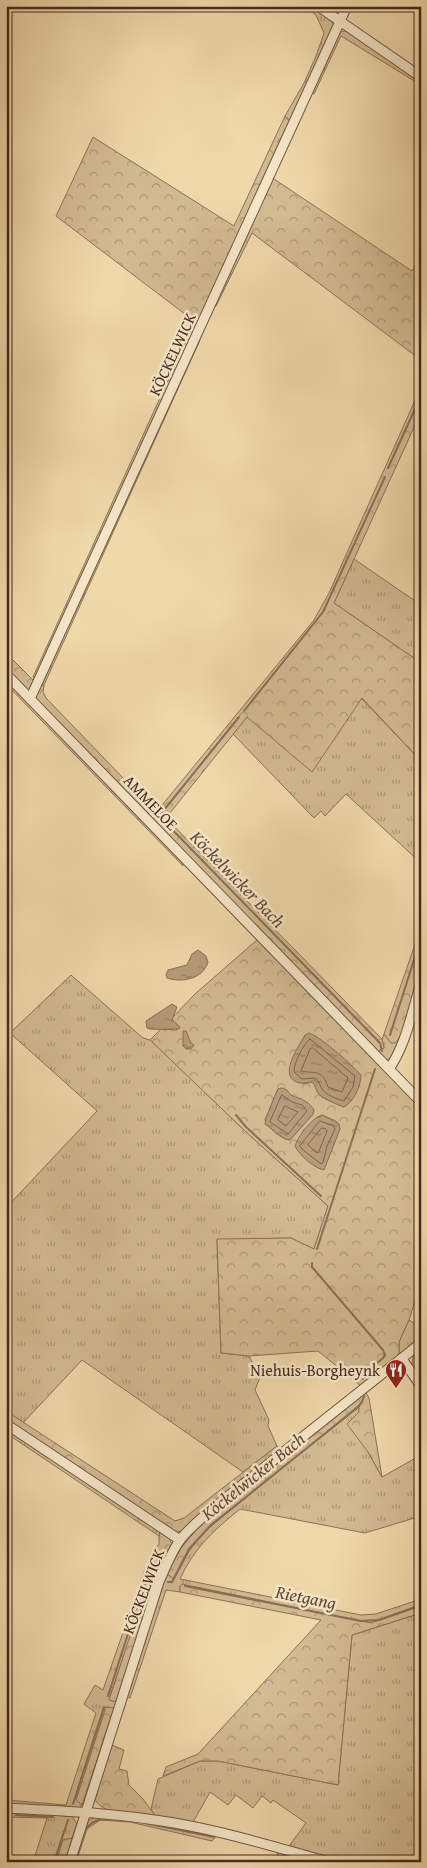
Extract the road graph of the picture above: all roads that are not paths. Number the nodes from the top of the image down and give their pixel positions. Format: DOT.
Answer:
graph roads {
  1 [pos="318,6"];
  2 [pos="347,6"];
  3 [pos="340,21"];
  4 [pos="421,76"];
  5 [pos="6,674"];
  6 [pos="30,699"];
  7 [pos="421,984"];
  8 [pos="390,1069"];
  9 [pos="421,1102"];
  10 [pos="421,1343"];
  11 [pos="402,1358"];
  12 [pos="421,1386"];
  13 [pos="6,1424"];
  14 [pos="180,1540"];
  15 [pos="6,1808"];
  16 [pos="86,1813"];
  17 [pos="70,1862"];
  18 [pos="330,1862"];
  1 -- 3 [label="street"];
  2 -- 3 [label="street, KÖCKELWICK"];
  3 -- 4 [label="street"];
  3 -- 6 [label="street, KÖCKELWICK"];
  5 -- 6 [label="street, AMMELOE"];
  6 -- 8 [label="street, AMMELOE"];
  7 -- 8 [label="street"];
  8 -- 9 [label="street, AMMELOE"];
  10 -- 11 [label="street, KÖCKELWICK"];
  11 -- 12 [label="street"];
  11 -- 14 [label="street, KÖCKELWICK"];
  13 -- 14 [label="street"];
  14 -- 16 [label="street, KÖCKELWICK"];
  15 -- 16 [label="street"];
  16 -- 17 [label="street, KÖCKELWICK"];
  16 -- 18 [label="street"];
}
